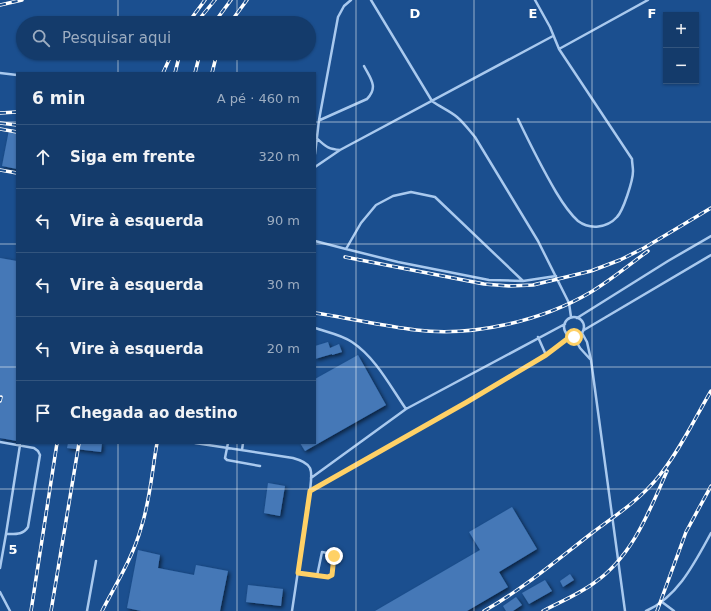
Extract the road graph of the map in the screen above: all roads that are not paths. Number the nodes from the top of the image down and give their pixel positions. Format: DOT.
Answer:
graph roads {
  1 [pos="351,0"];
  2 [pos="371,0"];
  3 [pos="535,0"];
  4 [pos="648,0"];
  5 [pos="553,36"];
  6 [pos="560,49"];
  7 [pos="364,66"];
  8 [pos="0,73"];
  9 [pos="16,75"];
  10 [pos="432,101"];
  11 [pos="518,119"];
  12 [pos="319,120"];
  13 [pos="316,137"];
  14 [pos="340,150"];
  15 [pos="316,166"];
  16 [pos="711,236"];
  17 [pos="316,241"];
  18 [pos="346,248"];
  19 [pos="711,255"];
  20 [pos="556,276"];
  21 [pos="523,281"];
  22 [pos="571,317"];
  23 [pos="578,318"];
  24 [pos="565,324"];
  25 [pos="316,328"];
  26 [pos="583,331"];
  27 [pos="572,336"];
  28 [pos="538,337"];
  29 [pos="546,355"];
  30 [pos="590,360"];
  31 [pos="406,410"];
  32 [pos="0,442"];
  33 [pos="202,444"];
  34 [pos="228,444"];
  35 [pos="243,444"];
  36 [pos="20,445"];
  37 [pos="227,448"];
  38 [pos="242,450"];
  39 [pos="260,466"];
  40 [pos="311,478"];
  41 [pos="310,491"];
  42 [pos="711,533"];
  43 [pos="6,534"];
  44 [pos="96,561"];
  45 [pos="0,568"];
  46 [pos="298,573"];
  47 [pos="317,576"];
  48 [pos="0,592"];
  49 [pos="662,602"];
  50 [pos="10,611"];
  51 [pos="87,611"];
  52 [pos="292,611"];
  53 [pos="625,611"];
  54 [pos="646,611"];
  55 [pos="674,611"];
  1 -- 12 [label="lane"];
  2 -- 10 [label="lane"];
  3 -- 5 [label="lane"];
  4 -- 6 [label="lane"];
  5 -- 6 [label="lane"];
  5 -- 10 [label="lane"];
  6 -- 11 [label="lane"];
  7 -- 12 [label="lane"];
  8 -- 9 [label="lane"];
  10 -- 14 [label="lane"];
  10 -- 20 [label="lane"];
  12 -- 13 [label="lane"];
  13 -- 14 [label="lane"];
  14 -- 15 [label="lane"];
  16 -- 23 [label="lane"];
  17 -- 18 [label="lane"];
  18 -- 21 [label="lane"];
  18 -- 21 [label="lane"];
  19 -- 26 [label="lane"];
  20 -- 21 [label="lane"];
  20 -- 22 [label="lane"];
  22 -- 23 [label="lane"];
  22 -- 24 [label="lane"];
  23 -- 26 [label="lane"];
  24 -- 27 [label="lane"];
  24 -- 28 [label="lane"];
  25 -- 31 [label="lane"];
  26 -- 27 [label="lane"];
  26 -- 30 [label="lane"];
  27 -- 29 [label="lane"];
  27 -- 30 [label="lane"];
  28 -- 29 [label="lane"];
  28 -- 31 [label="lane"];
  29 -- 41 [label="lane"];
  30 -- 53 [label="lane"];
  31 -- 40 [label="lane"];
  32 -- 36 [label="lane"];
  33 -- 37 [label="lane"];
  34 -- 37 [label="lane"];
  35 -- 38 [label="lane"];
  36 -- 43 [label="lane"];
  36 -- 43 [label="lane"];
  37 -- 38 [label="lane"];
  37 -- 39 [label="lane"];
  38 -- 40 [label="lane"];
  40 -- 41 [label="lane"];
  41 -- 46 [label="lane"];
  42 -- 49 [label="lane"];
  43 -- 45 [label="lane"];
  44 -- 51 [label="lane"];
  46 -- 47 [label="lane"];
  46 -- 52 [label="lane"];
  47 -- 47 [label="lane"];
  48 -- 50 [label="lane"];
  49 -- 54 [label="lane"];
  49 -- 55 [label="lane"];
}
